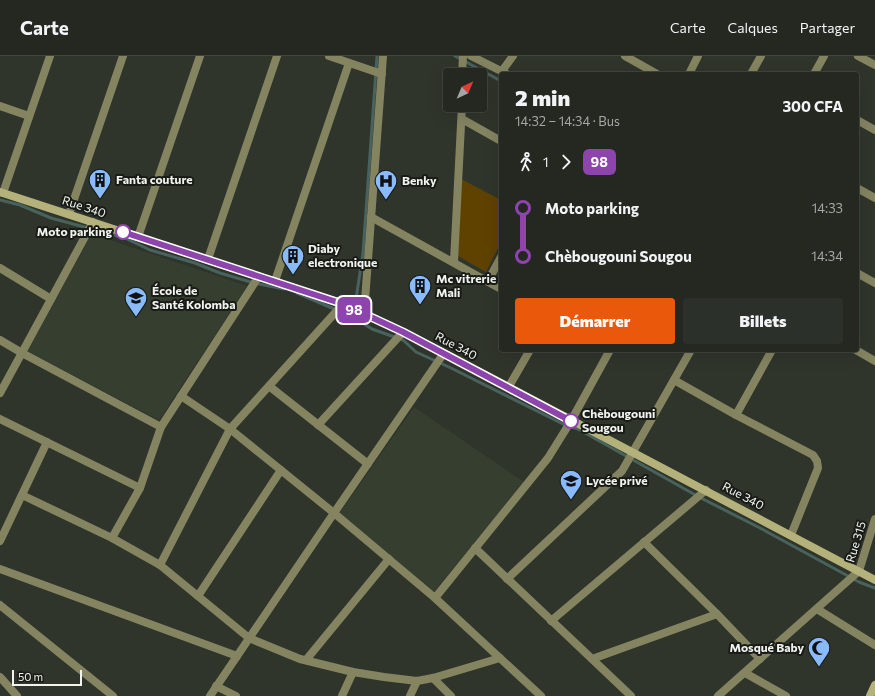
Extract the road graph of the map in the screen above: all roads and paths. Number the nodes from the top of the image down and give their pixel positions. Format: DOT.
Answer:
graph roads {
  1 [pos="50,56"];
  2 [pos="123,56"];
  3 [pos="200,56"];
  4 [pos="277,56"];
  5 [pos="329,56"];
  6 [pos="383,56"];
  7 [pos="463,56"];
  8 [pos="470,56"];
  9 [pos="513,56"];
  10 [pos="625,56"];
  11 [pos="698,56"];
  12 [pos="761,56"];
  13 [pos="824,56"];
  14 [pos="858,56"];
  15 [pos="349,63"];
  16 [pos="875,65"];
  17 [pos="462,68"];
  18 [pos="503,72"];
  19 [pos="505,72"];
  20 [pos="653,72"];
  21 [pos="690,72"];
  22 [pos="752,72"];
  23 [pos="815,72"];
  24 [pos="382,74"];
  25 [pos="0,106"];
  26 [pos="462,112"];
  27 [pos="29,116"];
  28 [pos="462,119"];
  29 [pos="859,121"];
  30 [pos="875,130"];
  31 [pos="499,140"];
  32 [pos="859,189"];
  33 [pos="1,193"];
  34 [pos="875,198"];
  35 [pos="69,214"];
  36 [pos="371,217"];
  37 [pos="93,222"];
  38 [pos="138,237"];
  39 [pos="208,259"];
  40 [pos="499,261"];
  41 [pos="454,262"];
  42 [pos="0,268"];
  43 [pos="859,274"];
  44 [pos="259,276"];
  45 [pos="275,281"];
  46 [pos="488,281"];
  47 [pos="875,283"];
  48 [pos="499,288"];
  49 [pos="51,299"];
  50 [pos="343,304"];
  51 [pos="364,314"];
  52 [pos="403,332"];
  53 [pos="0,340"];
  54 [pos="529,352"];
  55 [pos="609,352"];
  56 [pos="690,352"];
  57 [pos="771,352"];
  58 [pos="859,352"];
  59 [pos="22,353"];
  60 [pos="444,353"];
  61 [pos="875,361"];
  62 [pos="674,380"];
  63 [pos="269,386"];
  64 [pos="508,388"];
  65 [pos="0,393"];
  66 [pos="181,396"];
  67 [pos="736,415"];
  68 [pos="0,419"];
  69 [pos="571,421"];
  70 [pos="318,425"];
  71 [pos="161,427"];
  72 [pos="230,429"];
  73 [pos="47,442"];
  74 [pos="633,452"];
  75 [pos="368,464"];
  76 [pos="281,470"];
  77 [pos="140,488"];
  78 [pos="706,490"];
  79 [pos="22,495"];
  80 [pos="334,513"];
  81 [pos="875,519"];
  82 [pos="791,535"];
  83 [pos="112,538"];
  84 [pos="0,541"];
  85 [pos="644,542"];
  86 [pos="475,548"];
  87 [pos="389,559"];
  88 [pos="160,565"];
  89 [pos="0,569"];
  90 [pos="859,571"];
  91 [pos="508,579"];
  92 [pos="875,580"];
  93 [pos="198,596"];
  94 [pos="435,598"];
  95 [pos="0,605"];
  96 [pos="817,609"];
  97 [pos="717,614"];
  98 [pos="551,621"];
  99 [pos="249,638"];
  100 [pos="875,645"];
  101 [pos="237,656"];
  102 [pos="500,658"];
  103 [pos="592,659"];
  104 [pos="760,659"];
  105 [pos="306,660"];
  106 [pos="353,672"];
  107 [pos="744,673"];
  108 [pos="0,677"];
  109 [pos="433,678"];
  110 [pos="417,681"];
  111 [pos="875,685"];
  112 [pos="216,686"];
  113 [pos="17,696"];
  114 [pos="113,696"];
  115 [pos="210,696"];
  116 [pos="236,696"];
  117 [pos="342,696"];
  118 [pos="410,696"];
  119 [pos="451,696"];
  120 [pos="541,696"];
  121 [pos="631,696"];
  122 [pos="718,696"];
  123 [pos="786,696"];
  124 [pos="872,696"];
  1 -- 27 [label="street"];
  2 -- 35 [label="street"];
  3 -- 38 [label="street"];
  4 -- 39 [label="street"];
  5 -- 15 [label="street"];
  6 -- 24 [label="street"];
  7 -- 17 [label="street"];
  8 -- 18 [label="street"];
  9 -- 19 [label="street"];
  10 -- 20 [label="street"];
  11 -- 21 [label="street"];
  12 -- 22 [label="street"];
  13 -- 23 [label="street"];
  14 -- 16 [label="street"];
  15 -- 24 [label="street"];
  15 -- 45 [label="street"];
  24 -- 36 [label="street"];
  25 -- 27 [label="street"];
  26 -- 28 [label="street"];
  27 -- 33 [label="street"];
  28 -- 31 [label="street"];
  28 -- 41 [label="street"];
  29 -- 30 [label="street"];
  32 -- 34 [label="street"];
  33 -- 35 [label="street, Rue 340"];
  35 -- 37 [label="street, Rue 340"];
  36 -- 41 [label="street"];
  36 -- 51 [label="street"];
  37 -- 38 [label="street, Rue 340"];
  37 -- 49 [label="street"];
  38 -- 39 [label="street, Rue 340"];
  39 -- 44 [label="street, Rue 340"];
  40 -- 46 [label="street"];
  41 -- 46 [label="street"];
  42 -- 49 [label="street"];
  43 -- 47 [label="street"];
  44 -- 45 [label="street, Rue 340"];
  44 -- 66 [label="street"];
  45 -- 50 [label="street, Rue 340"];
  46 -- 48 [label="street"];
  49 -- 59 [label="street"];
  50 -- 51 [label="street, Rue 340"];
  50 -- 63 [label="street"];
  51 -- 52 [label="street, Rue 340"];
  52 -- 60 [label="street, Rue 340"];
  52 -- 70 [label="street"];
  53 -- 59 [label="street"];
  54 -- 64 [label="street"];
  55 -- 69 [label="street"];
  56 -- 62 [label="street"];
  57 -- 67 [label="street"];
  58 -- 61 [label="street"];
  59 -- 65 [label="street"];
  59 -- 71 [label="street"];
  60 -- 64 [label="street, Rue 340"];
  60 -- 75 [label="street"];
  62 -- 67 [label="street"];
  62 -- 74 [label="street"];
  63 -- 70 [label="street"];
  63 -- 72 [label="street"];
  64 -- 69 [label="street, Rue 340"];
  66 -- 71 [label="street"];
  66 -- 72 [label="street"];
  67 -- 82 [label="street"];
  68 -- 73 [label="street"];
  69 -- 74 [label="street, Rue 340"];
  69 -- 86 [label="street"];
  70 -- 75 [label="street"];
  71 -- 77 [label="street"];
  72 -- 76 [label="street"];
  72 -- 88 [label="street"];
  73 -- 77 [label="street"];
  73 -- 79 [label="street"];
  74 -- 78 [label="street, Rue 340"];
  74 -- 91 [label="street"];
  75 -- 80 [label="street"];
  76 -- 80 [label="street"];
  76 -- 93 [label="street"];
  77 -- 83 [label="street"];
  78 -- 82 [label="street, Rue 340"];
  78 -- 85 [label="street"];
  79 -- 83 [label="street"];
  79 -- 84 [label="street"];
  80 -- 87 [label="street"];
  80 -- 99 [label="street"];
  81 -- 90 [label="street, Rue 315"];
  82 -- 90 [label="street, Rue 340"];
  83 -- 88 [label="street"];
  85 -- 97 [label="street"];
  85 -- 98 [label="street"];
  86 -- 91 [label="street"];
  86 -- 94 [label="street"];
  87 -- 94 [label="street"];
  87 -- 105 [label="street"];
  88 -- 93 [label="street"];
  89 -- 101 [label="street"];
  90 -- 92 [label="street, Rue 340"];
  90 -- 96 [label="street"];
  91 -- 98 [label="street"];
  93 -- 99 [label="street"];
  94 -- 102 [label="street"];
  95 -- 114 [label="street"];
  96 -- 100 [label="street"];
  96 -- 104 [label="street"];
  97 -- 103 [label="street"];
  97 -- 104 [label="street"];
  98 -- 103 [label="street"];
  99 -- 101 [label="street"];
  99 -- 105 [label="street"];
  101 -- 112 [label="street"];
  102 -- 109 [label="street"];
  102 -- 120 [label="street"];
  103 -- 121 [label="street"];
  104 -- 107 [label="street"];
  105 -- 106 [label="street"];
  106 -- 110 [label="street"];
  106 -- 117 [label="street"];
  107 -- 122 [label="street"];
  107 -- 123 [label="street"];
  108 -- 113 [label="street"];
  109 -- 110 [label="street"];
  109 -- 119 [label="street"];
  110 -- 118 [label="street"];
  111 -- 124 [label="street"];
  112 -- 115 [label="street"];
  112 -- 116 [label="street"];
}
